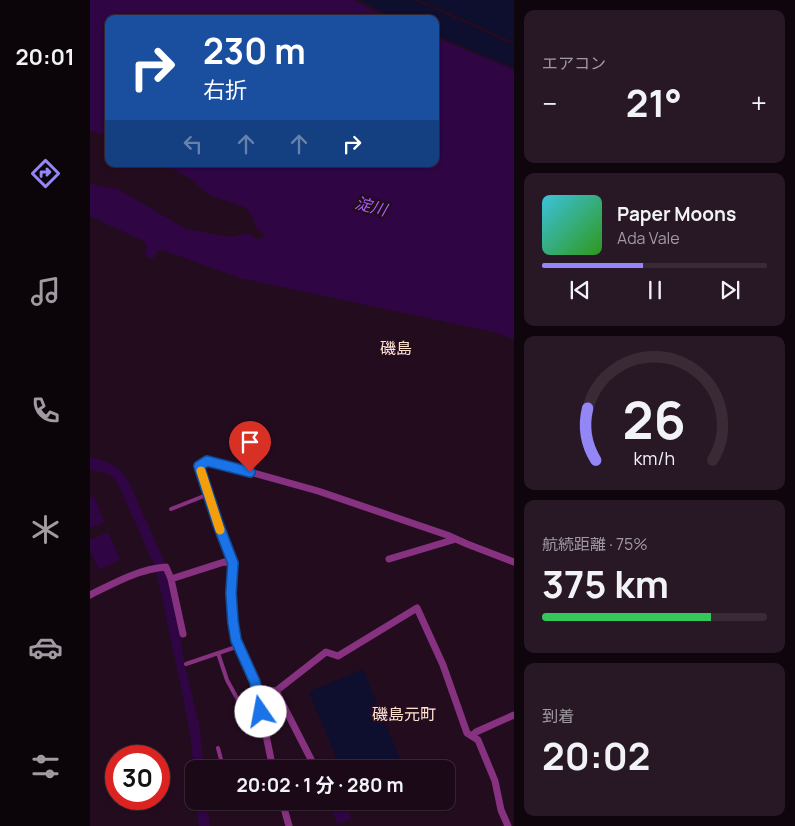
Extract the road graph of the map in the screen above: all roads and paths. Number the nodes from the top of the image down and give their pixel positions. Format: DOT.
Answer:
graph roads {
  1 [pos="208,494"];
  2 [pos="171,509"];
  3 [pos="456,539"];
  4 [pos="389,559"];
  5 [pos="514,562"];
  6 [pos="233,563"];
  7 [pos="171,578"];
  8 [pos="90,595"];
  9 [pos="183,634"];
  10 [pos="239,646"];
  11 [pos="218,653"];
  12 [pos="186,664"];
  13 [pos="276,691"];
  14 [pos="257,694"];
  15 [pos="244,710"];
  16 [pos="514,715"];
  17 [pos="238,718"];
  18 [pos="472,736"];
  19 [pos="218,748"];
  20 [pos="221,760"];
  21 [pos="270,760"];
  22 [pos="311,760"];
  23 [pos="285,810"];
  24 [pos="288,826"];
  25 [pos="508,826"];
  1 -- 2 [label="lane"];
  1 -- 3 [label="street"];
  1 -- 6 [label="street"];
  3 -- 4 [label="street"];
  3 -- 5 [label="street"];
  6 -- 7 [label="street"];
  6 -- 10 [label="street"];
  7 -- 8 [label="street"];
  7 -- 9 [label="street"];
  10 -- 11 [label="lane"];
  10 -- 14 [label="street"];
  11 -- 12 [label="lane"];
  11 -- 15 [label="lane"];
  13 -- 14 [label="street"];
  13 -- 18 [label="street"];
  13 -- 22 [label="street"];
  14 -- 15 [label="lane"];
  14 -- 21 [label="street"];
  15 -- 17 [label="lane"];
  16 -- 18 [label="street"];
  18 -- 25 [label="street"];
  19 -- 20 [label="lane"];
  23 -- 24 [label="street"];
}
